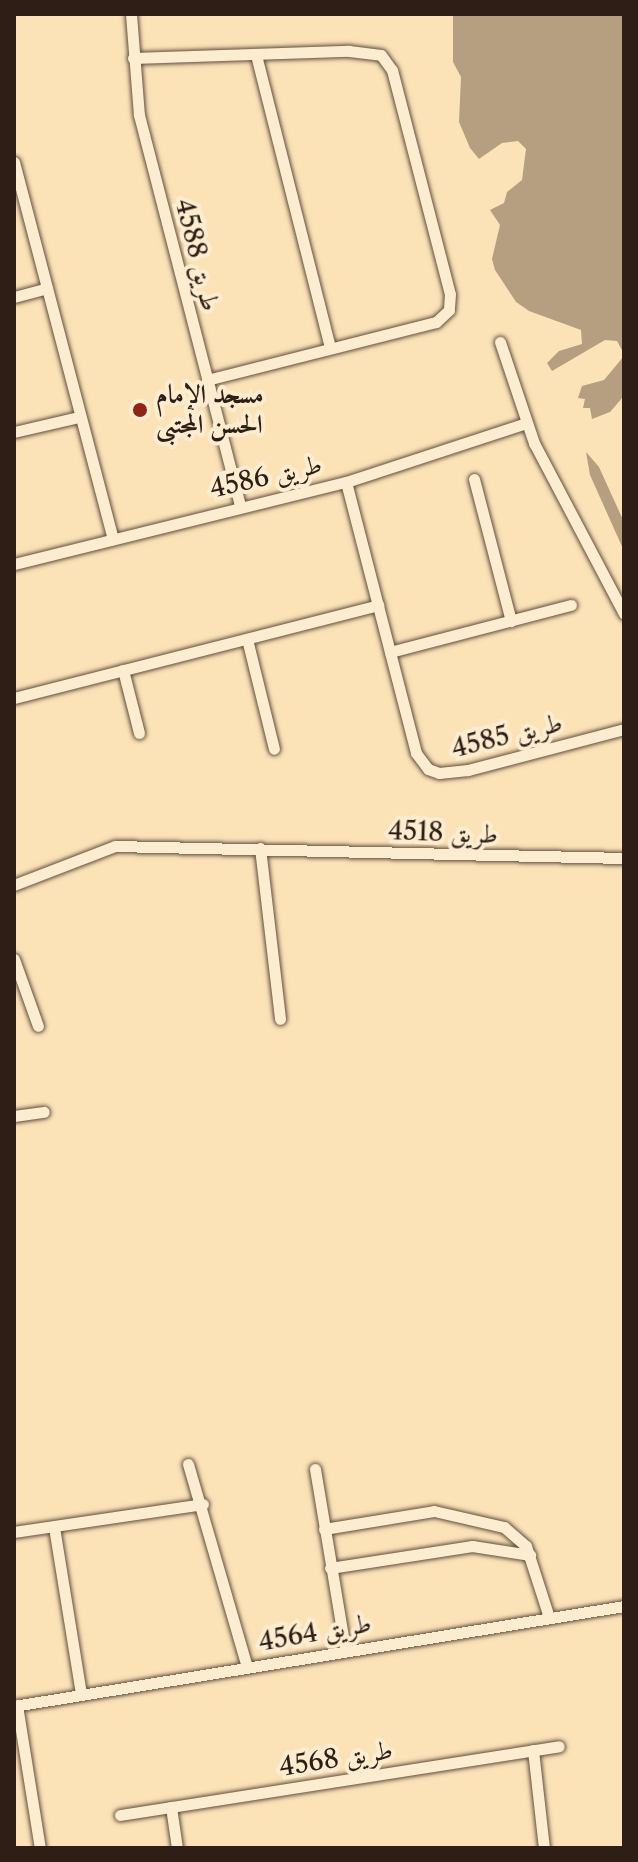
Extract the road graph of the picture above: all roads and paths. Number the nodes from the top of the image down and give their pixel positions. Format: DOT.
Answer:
graph roads {
  1 [pos="131,14"];
  2 [pos="256,55"];
  3 [pos="133,58"];
  4 [pos="14,162"];
  5 [pos="47,288"];
  6 [pos="14,297"];
  7 [pos="500,342"];
  8 [pos="330,348"];
  9 [pos="207,380"];
  10 [pos="79,417"];
  11 [pos="526,423"];
  12 [pos="14,432"];
  13 [pos="474,479"];
  14 [pos="346,482"];
  15 [pos="240,505"];
  16 [pos="113,539"];
  17 [pos="14,564"];
  18 [pos="378,605"];
  19 [pos="571,605"];
  20 [pos="624,614"];
  21 [pos="511,621"];
  22 [pos="247,639"];
  23 [pos="390,652"];
  24 [pos="123,670"];
  25 [pos="14,698"];
  26 [pos="624,729"];
  27 [pos="139,733"];
  28 [pos="274,749"];
  29 [pos="260,848"];
  30 [pos="624,858"];
  31 [pos="14,885"];
  32 [pos="14,959"];
  33 [pos="280,1019"];
  34 [pos="38,1026"];
  35 [pos="44,1112"];
  36 [pos="14,1116"];
  37 [pos="188,1464"];
  38 [pos="315,1469"];
  39 [pos="203,1504"];
  40 [pos="54,1527"];
  41 [pos="324,1529"];
  42 [pos="14,1532"];
  43 [pos="530,1555"];
  44 [pos="330,1568"];
  45 [pos="624,1606"];
  46 [pos="549,1617"];
  47 [pos="345,1649"];
  48 [pos="247,1667"];
  49 [pos="81,1693"];
  50 [pos="15,1705"];
  51 [pos="559,1746"];
  52 [pos="533,1750"];
  53 [pos="171,1807"];
  54 [pos="120,1815"];
  55 [pos="40,1848"];
  56 [pos="177,1848"];
  57 [pos="544,1848"];
  1 -- 3 [label="street, طريق 4588"];
  2 -- 3 [label="street"];
  2 -- 8 [label="street"];
  2 -- 8 [label="street"];
  3 -- 9 [label="street, طريق 4588"];
  4 -- 5 [label="street"];
  5 -- 6 [label="street"];
  5 -- 10 [label="street"];
  7 -- 11 [label="street"];
  8 -- 9 [label="street"];
  9 -- 15 [label="street, طريق 4588"];
  10 -- 12 [label="street"];
  10 -- 16 [label="street"];
  11 -- 14 [label="street, طريق 4586"];
  11 -- 20 [label="street"];
  13 -- 21 [label="street"];
  14 -- 15 [label="street, طريق 4586"];
  14 -- 18 [label="street, طريق 4585"];
  15 -- 16 [label="street, طريق 4586"];
  16 -- 17 [label="street, طريق 4586"];
  18 -- 22 [label="street"];
  18 -- 23 [label="street, طريق 4585"];
  19 -- 21 [label="street"];
  21 -- 23 [label="street"];
  22 -- 24 [label="street"];
  22 -- 28 [label="street"];
  23 -- 26 [label="street, طريق 4585"];
  24 -- 25 [label="street"];
  24 -- 27 [label="street"];
  29 -- 30 [label="street, طريق 4518"];
  29 -- 31 [label="street, طريق 4518"];
  29 -- 33 [label="street"];
  32 -- 34 [label="street"];
  35 -- 36 [label="street"];
  37 -- 39 [label="street"];
  38 -- 41 [label="street"];
  39 -- 40 [label="street"];
  39 -- 48 [label="street"];
  40 -- 42 [label="street"];
  40 -- 49 [label="street"];
  41 -- 43 [label="street"];
  41 -- 44 [label="street"];
  43 -- 44 [label="street"];
  43 -- 46 [label="street"];
  44 -- 47 [label="street"];
  45 -- 46 [label="street, طريق 4564"];
  46 -- 47 [label="street, طريق 4564"];
  47 -- 48 [label="street, طريق 4564"];
  48 -- 49 [label="street, طريق 4564"];
  49 -- 50 [label="street, طريق 4564"];
  50 -- 55 [label="street"];
  51 -- 52 [label="street, طريق 4568"];
  52 -- 53 [label="street, طريق 4568"];
  52 -- 57 [label="street"];
  53 -- 54 [label="street, طريق 4568"];
  53 -- 56 [label="street"];
}
